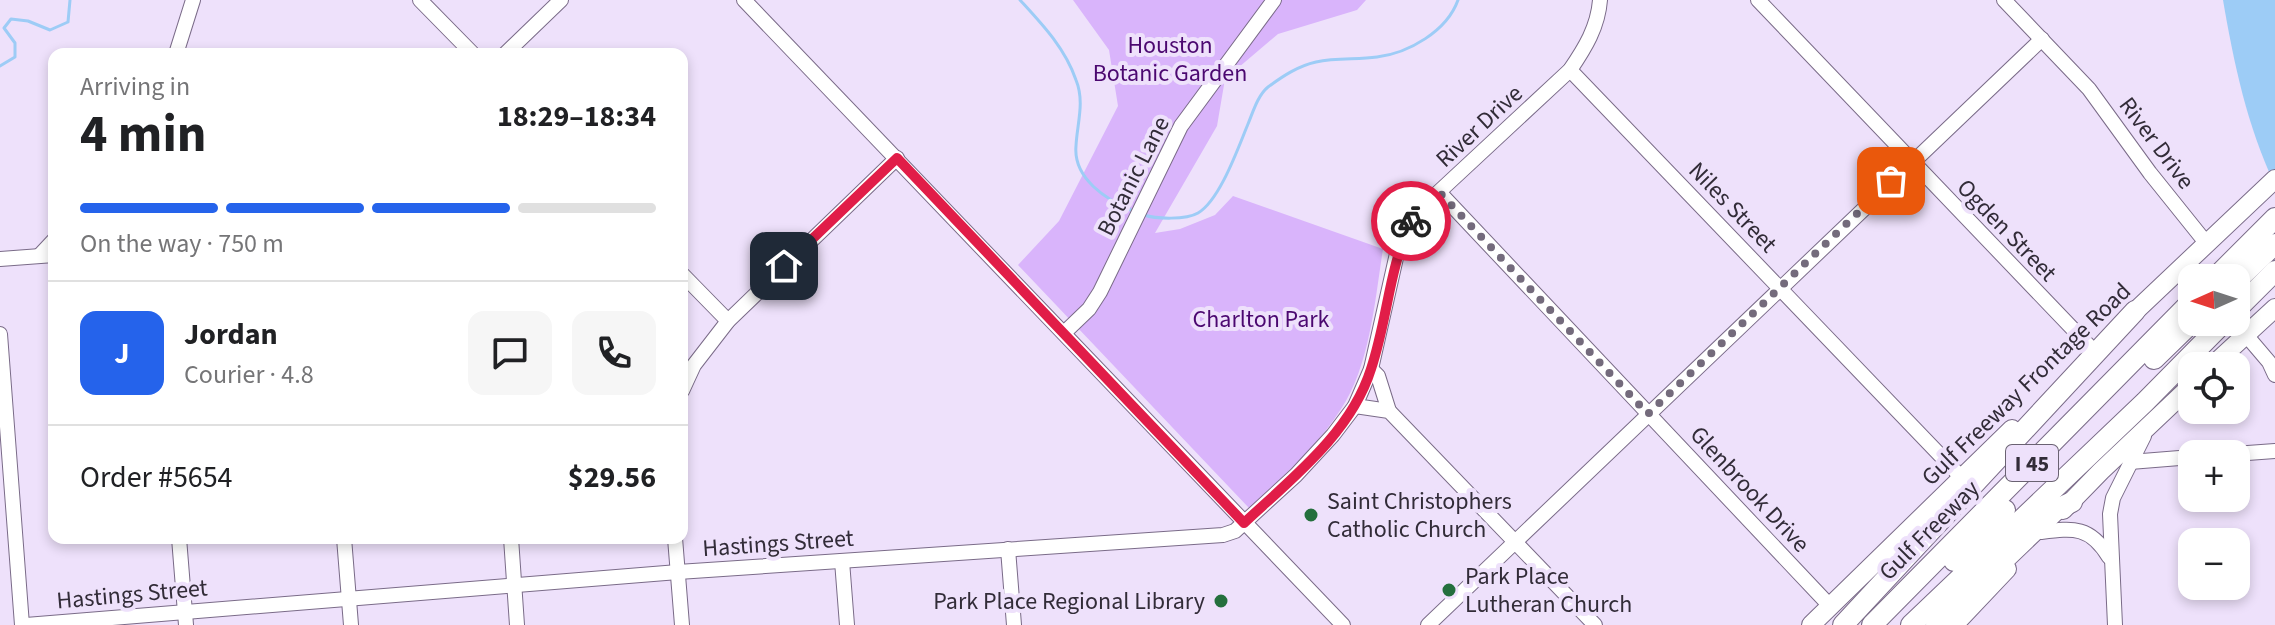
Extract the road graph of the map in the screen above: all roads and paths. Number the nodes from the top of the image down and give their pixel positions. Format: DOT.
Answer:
graph roads {
  1 [pos="193,0"];
  2 [pos="420,0"];
  3 [pos="561,0"];
  4 [pos="744,0"];
  5 [pos="1274,0"];
  6 [pos="1600,0"];
  7 [pos="1758,0"];
  8 [pos="2004,0"];
  9 [pos="2042,39"];
  10 [pos="178,48"];
  11 [pos="467,48"];
  12 [pos="511,48"];
  13 [pos="1570,70"];
  14 [pos="897,158"];
  15 [pos="1911,162"];
  16 [pos="2275,179"];
  17 [pos="1440,193"];
  18 [pos="2275,218"];
  19 [pos="2207,244"];
  20 [pos="47,256"];
  21 [pos="2266,258"];
  22 [pos="0,259"];
  23 [pos="2250,270"];
  24 [pos="688,280"];
  25 [pos="2250,286"];
  26 [pos="1781,288"];
  27 [pos="2275,308"];
  28 [pos="2135,311"];
  29 [pos="2178,315"];
  30 [pos="728,321"];
  31 [pos="2250,331"];
  32 [pos="1064,333"];
  33 [pos="0,334"];
  34 [pos="2178,336"];
  35 [pos="2210,336"];
  36 [pos="2245,336"];
  37 [pos="2247,336"];
  38 [pos="2093,350"];
  39 [pos="2227,352"];
  40 [pos="1371,369"];
  41 [pos="2275,375"];
  42 [pos="688,378"];
  43 [pos="2178,398"];
  44 [pos="1355,406"];
  45 [pos="1389,411"];
  46 [pos="1648,414"];
  47 [pos="2149,425"];
  48 [pos="2275,451"];
  49 [pos="2250,453"];
  50 [pos="2178,458"];
  51 [pos="2169,459"];
  52 [pos="2130,462"];
  53 [pos="1963,479"];
  54 [pos="2072,502"];
  55 [pos="1244,523"];
  56 [pos="2041,532"];
  57 [pos="1515,541"];
  58 [pos="180,544"];
  59 [pos="344,544"];
  60 [pos="511,544"];
  61 [pos="676,544"];
  62 [pos="1008,549"];
  63 [pos="2111,560"];
  64 [pos="842,561"];
  65 [pos="678,572"];
  66 [pos="514,585"];
  67 [pos="348,597"];
  68 [pos="1830,606"];
  69 [pos="186,618"];
  70 [pos="24,625"];
  71 [pos="351,625"];
  72 [pos="517,625"];
  73 [pos="682,625"];
  74 [pos="847,625"];
  75 [pos="1014,625"];
  76 [pos="1343,625"];
  77 [pos="1428,625"];
  78 [pos="1595,625"];
  79 [pos="1811,625"];
  80 [pos="1843,625"];
  81 [pos="1872,625"];
  82 [pos="1888,625"];
  83 [pos="1911,625"];
  84 [pos="1936,625"];
  85 [pos="1954,625"];
  86 [pos="2115,625"];
  1 -- 10 [label="street"];
  2 -- 11 [label="street"];
  3 -- 12 [label="street"];
  4 -- 14 [label="street"];
  5 -- 32 [label="street, Botanic Lane"];
  6 -- 13 [label="street, River Drive"];
  7 -- 15 [label="street, Ogden Street"];
  8 -- 9 [label="street, River Drive"];
  9 -- 15 [label="street"];
  9 -- 19 [label="street, River Drive"];
  13 -- 17 [label="street, River Drive"];
  13 -- 26 [label="street, Niles Street"];
  14 -- 30 [label="street"];
  14 -- 32 [label="street"];
  15 -- 26 [label="street"];
  15 -- 38 [label="street, Ogden Street"];
  16 -- 19 [label="main road, Gulf Freeway Frontage Road"];
  17 -- 40 [label="street, River Drive"];
  17 -- 46 [label="street, Glenbrook Drive"];
  18 -- 21 [label="highway"];
  19 -- 28 [label="main road, Gulf Freeway Frontage Road"];
  20 -- 22 [label="street"];
  21 -- 23 [label="highway"];
  21 -- 25 [label="highway"];
  24 -- 30 [label="street"];
  26 -- 46 [label="street"];
  26 -- 53 [label="street, Niles Street"];
  27 -- 31 [label="main road"];
  28 -- 38 [label="main road, Gulf Freeway Frontage Road"];
  28 -- 80 [label="highway"];
  29 -- 81 [label="highway, Gulf Freeway / I 45"];
  30 -- 42 [label="street"];
  32 -- 55 [label="street"];
  33 -- 70 [label="street"];
  34 -- 82 [label="highway, Gulf Freeway / I 45"];
  35 -- 83 [label="highway, I 45"];
  36 -- 39 [label="main road"];
  37 -- 41 [label="street"];
  38 -- 53 [label="main road, Gulf Freeway Frontage Road"];
  40 -- 44 [label="street, River Drive"];
  40 -- 45 [label="street"];
  43 -- 47 [label="main road"];
  44 -- 45 [label="street"];
  44 -- 55 [label="street, River Drive"];
  45 -- 57 [label="street"];
  46 -- 57 [label="street"];
  46 -- 68 [label="street, Glenbrook Drive"];
  47 -- 51 [label="street"];
  47 -- 52 [label="street"];
  47 -- 54 [label="main road"];
  48 -- 49 [label="street"];
  50 -- 51 [label="street"];
  51 -- 52 [label="street"];
  52 -- 63 [label="street"];
  53 -- 68 [label="main road, Gulf Freeway Frontage Road"];
  54 -- 56 [label="main road"];
  54 -- 84 [label="highway"];
  55 -- 62 [label="street, Hastings Street"];
  55 -- 76 [label="street"];
  56 -- 63 [label="street"];
  56 -- 85 [label="main road"];
  57 -- 77 [label="street"];
  57 -- 78 [label="street"];
  58 -- 69 [label="street"];
  59 -- 67 [label="street"];
  60 -- 66 [label="street"];
  61 -- 65 [label="street"];
  62 -- 64 [label="street, Hastings Street"];
  62 -- 75 [label="street"];
  63 -- 86 [label="street"];
  64 -- 65 [label="street, Hastings Street"];
  64 -- 74 [label="street"];
  65 -- 66 [label="street, Hastings Street"];
  65 -- 73 [label="street"];
  66 -- 67 [label="street, Hastings Street"];
  66 -- 72 [label="street"];
  67 -- 69 [label="street, Hastings Street"];
  67 -- 71 [label="street"];
  68 -- 79 [label="main road, Gulf Freeway Frontage Road"];
  69 -- 70 [label="street, Hastings Street"];
}
